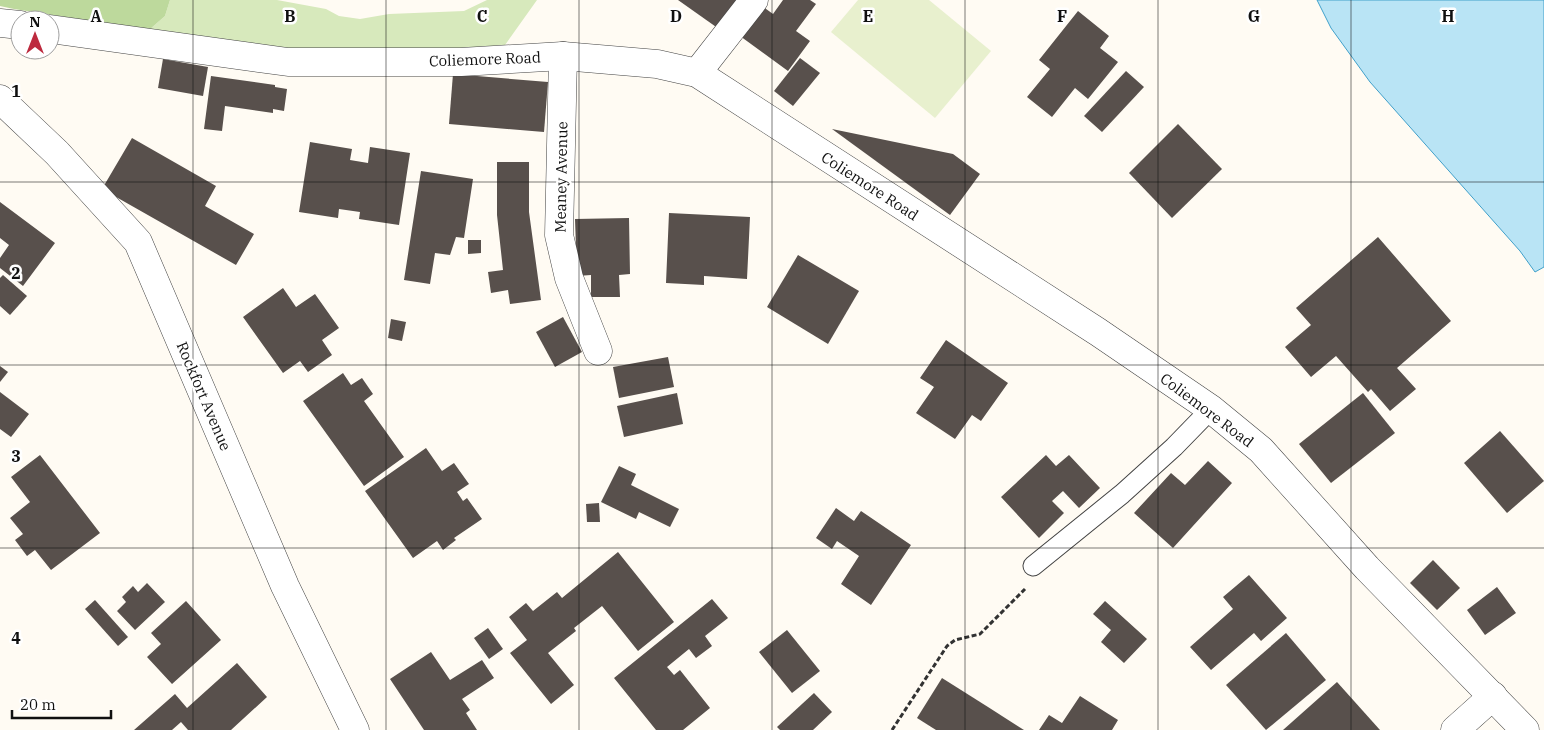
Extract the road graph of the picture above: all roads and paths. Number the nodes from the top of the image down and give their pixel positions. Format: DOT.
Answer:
graph roads {
  1 [pos="754,0"];
  2 [pos="60,30"];
  3 [pos="563,56"];
  4 [pos="697,73"];
  5 [pos="0,99"];
  6 [pos="598,351"];
  7 [pos="1211,409"];
  8 [pos="1037,563"];
  9 [pos="1492,696"];
  10 [pos="355,730"];
  11 [pos="892,730"];
  12 [pos="1455,730"];
  13 [pos="1525,730"];
  1 -- 4 [label="street"];
  2 -- 3 [label="street, Coliemore Road"];
  3 -- 4 [label="street, Coliemore Road"];
  3 -- 6 [label="street, Meaney Avenue"];
  4 -- 7 [label="street, Coliemore Road"];
  5 -- 10 [label="street, Rockfort Avenue"];
  7 -- 8 [label="lane"];
  7 -- 9 [label="street, Coliemore Road"];
  8 -- 11 [label="path"];
  9 -- 12 [label="street"];
  9 -- 13 [label="street, Coliemore Road"];
}
